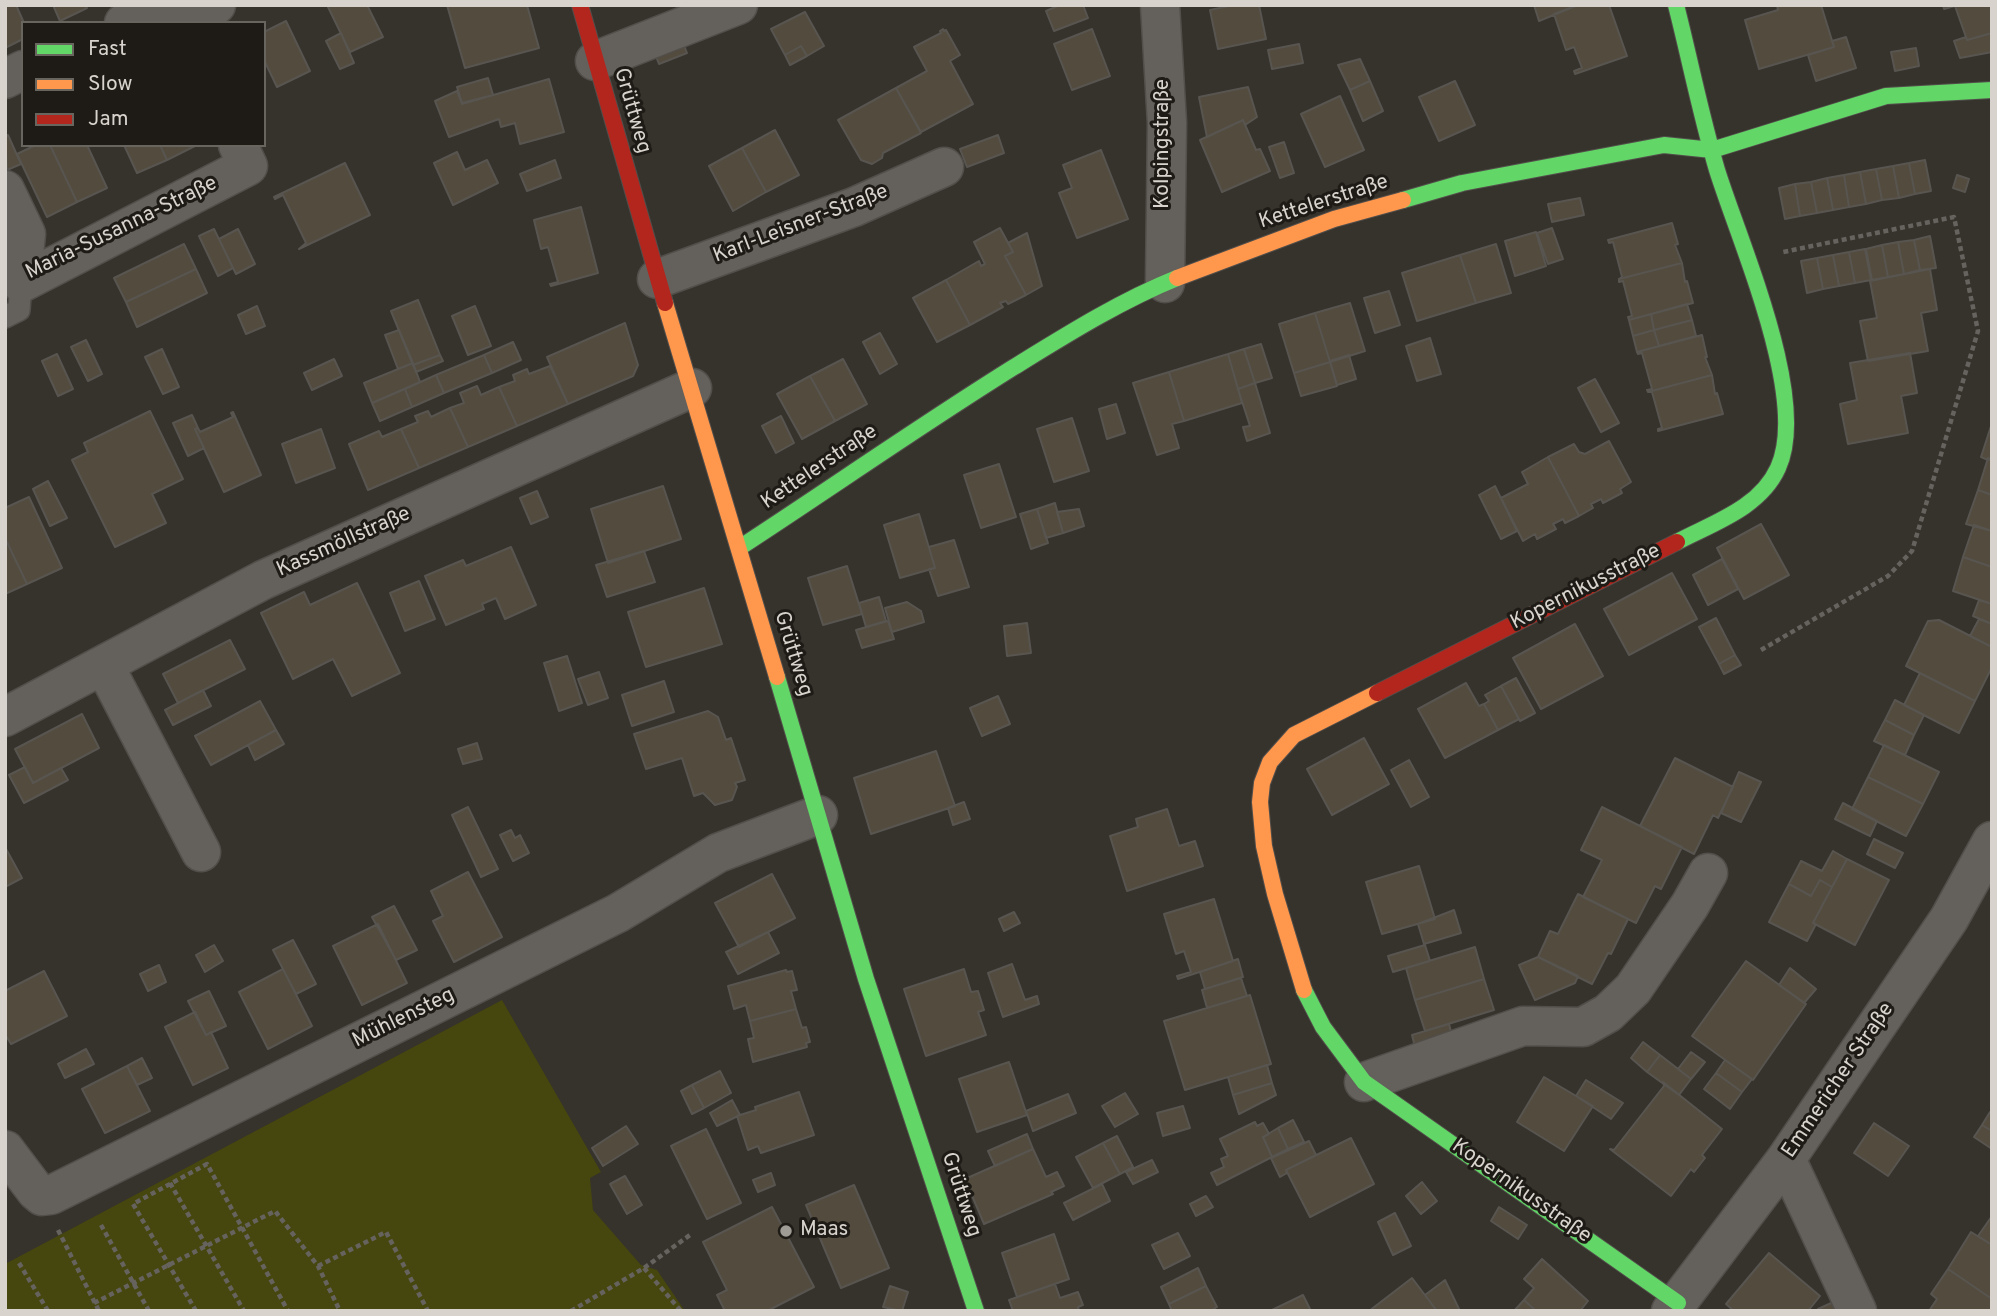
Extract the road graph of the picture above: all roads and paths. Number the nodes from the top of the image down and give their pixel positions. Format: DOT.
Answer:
graph roads {
  1 [pos="216,5"];
  2 [pos="580,5"];
  3 [pos="738,5"];
  4 [pos="1160,5"];
  5 [pos="1676,5"];
  6 [pos="128,21"];
  7 [pos="171,21"];
  8 [pos="183,21"];
  9 [pos="595,61"];
  10 [pos="21,71"];
  11 [pos="5,79"];
  12 [pos="1992,90"];
  13 [pos="239,147"];
  14 [pos="1712,150"];
  15 [pos="944,167"];
  16 [pos="5,190"];
  17 [pos="1748,260"];
  18 [pos="657,279"];
  19 [pos="21,283"];
  20 [pos="1165,284"];
  21 [pos="5,317"];
  22 [pos="692,388"];
  23 [pos="738,548"];
  24 [pos="1761,650"];
  25 [pos="104,664"];
  26 [pos="5,717"];
  27 [pos="818,815"];
  28 [pos="1992,841"];
  29 [pos="201,852"];
  30 [pos="1708,873"];
  31 [pos="1364,1082"];
  32 [pos="5,1150"];
  33 [pos="1786,1159"];
  34 [pos="170,1183"];
  35 [pos="42,1196"];
  36 [pos="101,1225"];
  37 [pos="242,1228"];
  38 [pos="690,1235"];
  39 [pos="207,1246"];
  40 [pos="19,1263"];
  41 [pos="170,1266"];
  42 [pos="318,1266"];
  43 [pos="644,1268"];
  44 [pos="134,1285"];
  45 [pos="94,1303"];
  46 [pos="1675,1307"];
  47 [pos="48,1311"];
  48 [pos="99,1311"];
  49 [pos="149,1311"];
  50 [pos="196,1311"];
  51 [pos="244,1311"];
  52 [pos="288,1311"];
  53 [pos="340,1311"];
  54 [pos="428,1311"];
  55 [pos="570,1311"];
  56 [pos="681,1311"];
  57 [pos="976,1311"];
  58 [pos="1857,1311"];
  1 -- 8 [label="street"];
  2 -- 9 [label="street, Grüttweg"];
  3 -- 9 [label="street"];
  4 -- 20 [label="street, Kolpingstraße"];
  5 -- 14 [label="street, Kopernikusstraße"];
  6 -- 7 [label="street"];
  9 -- 18 [label="street, Grüttweg"];
  10 -- 11 [label="street"];
  12 -- 14 [label="street, Kettelerstraße"];
  13 -- 19 [label="street, Maria-Susanna-Straße"];
  14 -- 17 [label="street, Kopernikusstraße"];
  14 -- 20 [label="street, Kettelerstraße"];
  15 -- 18 [label="street, Karl-Leisner-Straße"];
  16 -- 19 [label="street, Maria-Susanna-Straße"];
  17 -- 24 [label="path"];
  17 -- 31 [label="street, Kopernikusstraße"];
  18 -- 22 [label="street, Grüttweg"];
  19 -- 21 [label="lane"];
  20 -- 23 [label="street, Kettelerstraße"];
  22 -- 23 [label="street, Grüttweg"];
  22 -- 25 [label="street, Kassmöllstraße"];
  23 -- 27 [label="street, Grüttweg"];
  25 -- 26 [label="street, Kassmöllstraße"];
  25 -- 29 [label="street"];
  27 -- 35 [label="street, Mühlensteg"];
  27 -- 57 [label="street, Grüttweg"];
  28 -- 33 [label="street, Emmericher Straße"];
  30 -- 31 [label="street"];
  31 -- 46 [label="street, Kopernikusstraße"];
  32 -- 35 [label="street"];
  33 -- 46 [label="street, Emmericher Straße"];
  33 -- 58 [label="street"];
  34 -- 37 [label="path"];
  34 -- 39 [label="path"];
  34 -- 41 [label="path"];
  35 -- 45 [label="path"];
  36 -- 44 [label="path"];
  37 -- 39 [label="path"];
  37 -- 42 [label="path"];
  37 -- 52 [label="path"];
  38 -- 43 [label="path"];
  39 -- 41 [label="path"];
  39 -- 51 [label="path"];
  40 -- 47 [label="path"];
  41 -- 44 [label="path"];
  41 -- 50 [label="path"];
  42 -- 53 [label="path"];
  42 -- 54 [label="path"];
  43 -- 55 [label="path"];
  43 -- 56 [label="path"];
  44 -- 45 [label="path"];
  44 -- 49 [label="path"];
  45 -- 48 [label="path"];
}
